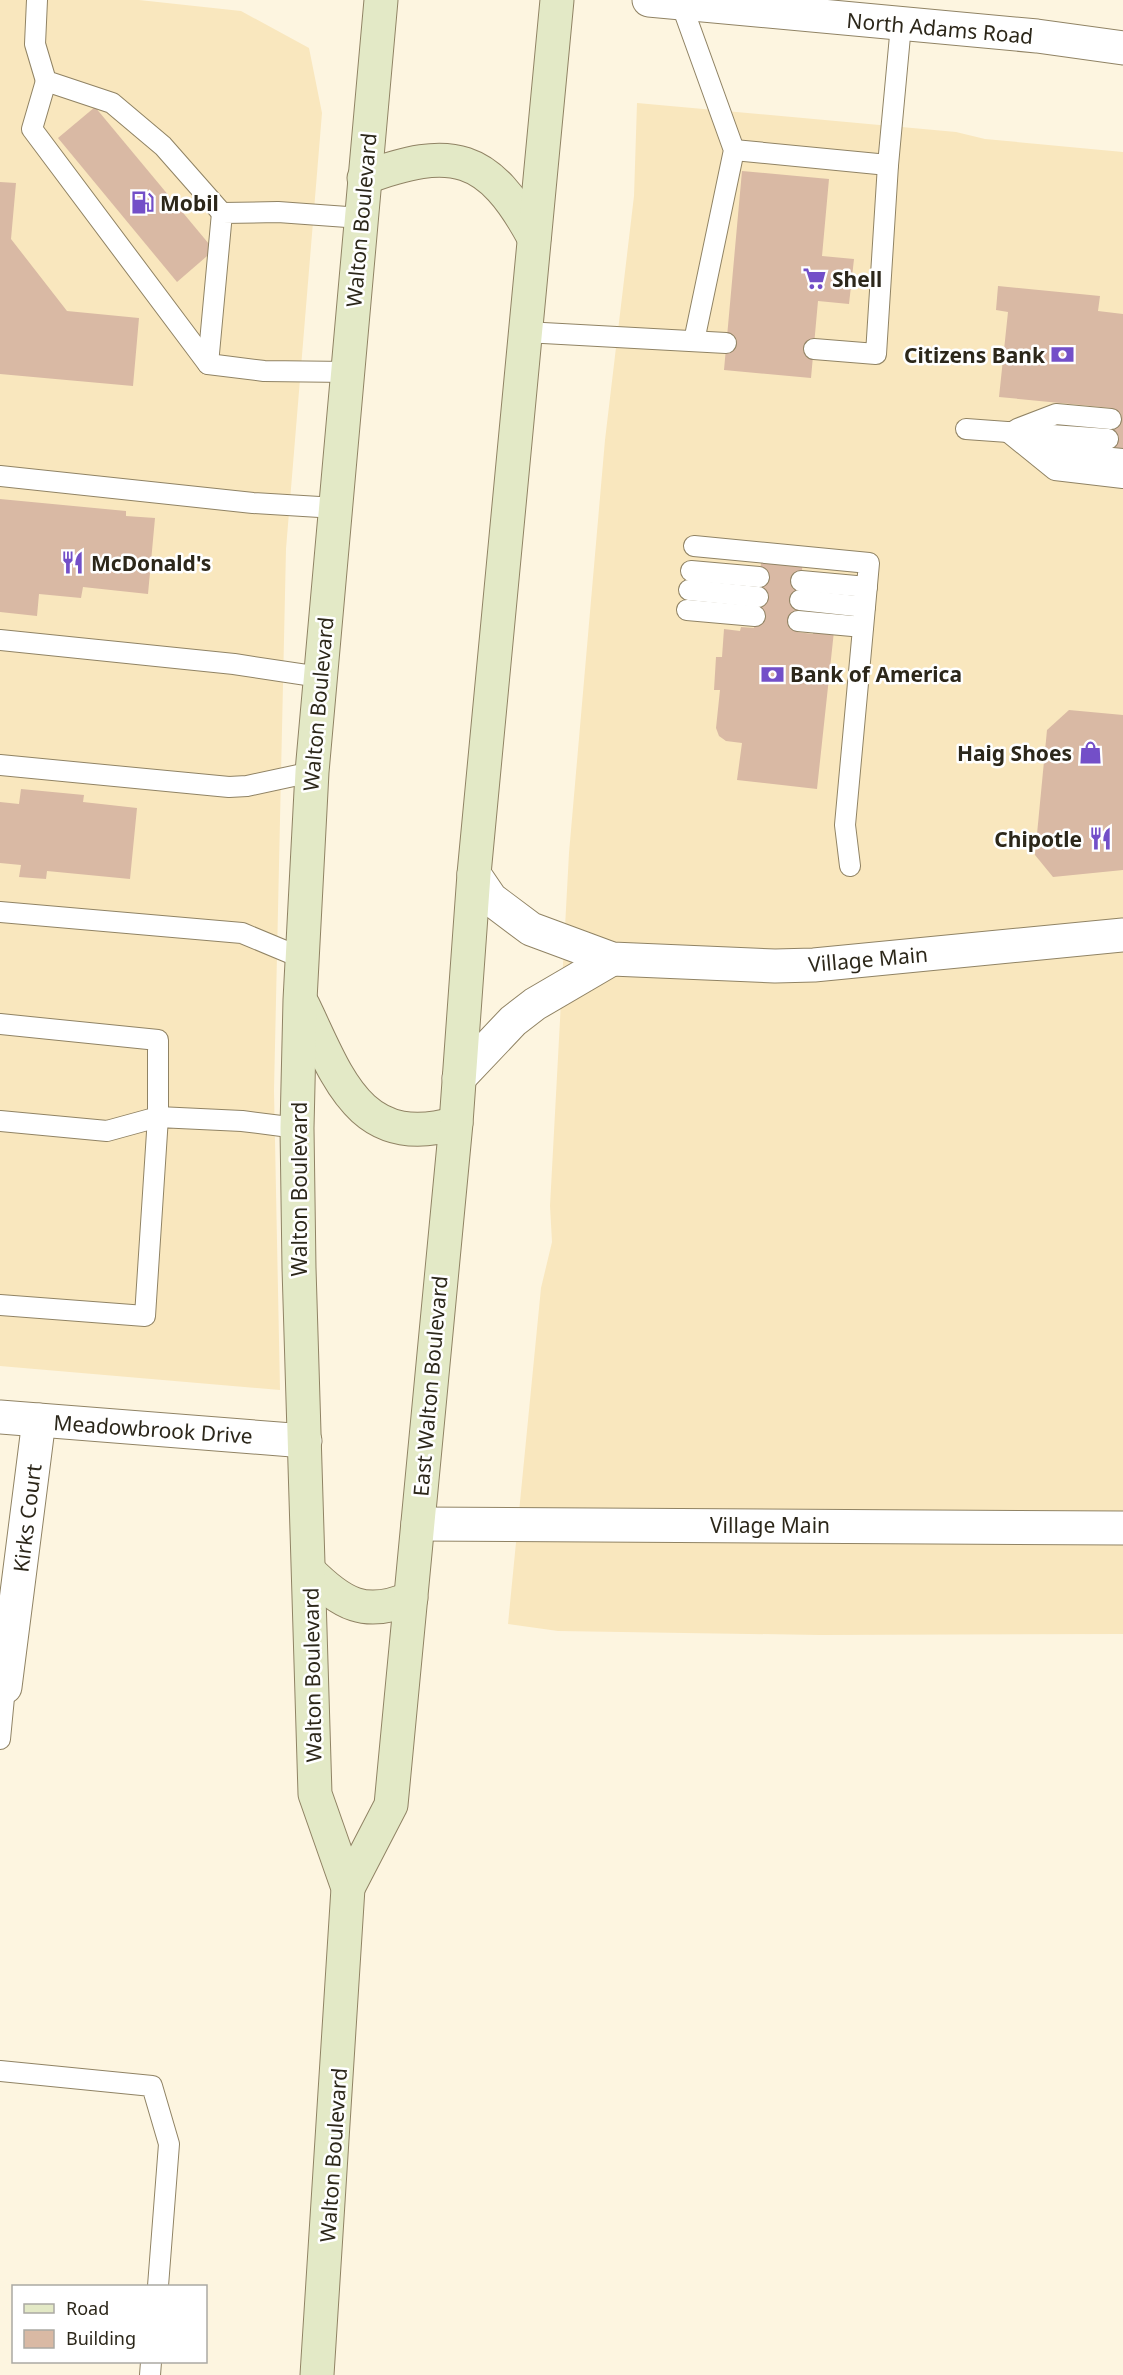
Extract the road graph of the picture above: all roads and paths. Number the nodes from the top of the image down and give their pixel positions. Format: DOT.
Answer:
graph roads {
  1 [pos="37,0"];
  2 [pos="381,0"];
  3 [pos="557,0"];
  4 [pos="649,0"];
  5 [pos="681,3"];
  6 [pos="901,25"];
  7 [pos="1123,48"];
  8 [pos="46,81"];
  9 [pos="734,150"];
  10 [pos="888,165"];
  11 [pos="364,178"];
  12 [pos="222,213"];
  13 [pos="361,218"];
  14 [pos="534,238"];
  15 [pos="525,332"];
  16 [pos="694,341"];
  17 [pos="726,343"];
  18 [pos="814,349"];
  19 [pos="208,363"];
  20 [pos="348,372"];
  21 [pos="1111,419"];
  22 [pos="966,429"];
  23 [pos="1008,432"];
  24 [pos="1108,439"];
  25 [pos="1123,459"];
  26 [pos="0,476"];
  27 [pos="1123,478"];
  28 [pos="336,508"];
  29 [pos="693,546"];
  30 [pos="690,581"];
  31 [pos="758,587"];
  32 [pos="867,587"];
  33 [pos="865,607"];
  34 [pos="687,610"];
  35 [pos="755,616"];
  36 [pos="798,621"];
  37 [pos="863,627"];
  38 [pos="0,640"];
  39 [pos="320,677"];
  40 [pos="0,765"];
  41 [pos="312,772"];
  42 [pos="850,866"];
  43 [pos="474,874"];
  44 [pos="0,912"];
  45 [pos="1123,935"];
  46 [pos="302,958"];
  47 [pos="612,959"];
  48 [pos="300,1000"];
  49 [pos="0,1024"];
  50 [pos="459,1078"];
  51 [pos="158,1117"];
  52 [pos="0,1121"];
  53 [pos="456,1123"];
  54 [pos="297,1128"];
  55 [pos="0,1305"];
  56 [pos="0,1418"];
  57 [pos="39,1420"];
  58 [pos="305,1440"];
  59 [pos="1122,1521"];
  60 [pos="418,1524"];
  61 [pos="309,1571"];
  62 [pos="411,1598"];
  63 [pos="3,1687"];
  64 [pos="0,1739"];
  65 [pos="348,1888"];
  66 [pos="0,2071"];
  67 [pos="158,2285"];
  68 [pos="317,2375"];
  1 -- 8 [label="lane"];
  2 -- 11 [label="main road, Walton Boulevard"];
  3 -- 14 [label="main road"];
  4 -- 5 [label="street, North Adams Road"];
  5 -- 6 [label="street, North Adams Road"];
  5 -- 9 [label="lane"];
  6 -- 7 [label="street, North Adams Road"];
  6 -- 10 [label="lane"];
  8 -- 12 [label="lane"];
  8 -- 19 [label="lane"];
  9 -- 10 [label="lane"];
  9 -- 16 [label="lane"];
  10 -- 18 [label="lane"];
  11 -- 13 [label="main road, Walton Boulevard"];
  11 -- 14 [label="main road"];
  12 -- 13 [label="lane"];
  12 -- 19 [label="lane"];
  13 -- 20 [label="main road, Walton Boulevard"];
  14 -- 15 [label="main road"];
  15 -- 16 [label="lane"];
  15 -- 43 [label="main road"];
  16 -- 17 [label="lane"];
  19 -- 20 [label="lane"];
  20 -- 28 [label="main road, Walton Boulevard"];
  21 -- 23 [label="lane"];
  22 -- 23 [label="lane"];
  23 -- 24 [label="lane"];
  23 -- 25 [label="lane"];
  23 -- 27 [label="lane"];
  26 -- 28 [label="lane"];
  28 -- 39 [label="main road, Walton Boulevard"];
  29 -- 32 [label="lane"];
  30 -- 31 [label="lane"];
  32 -- 33 [label="lane"];
  32 -- 33 [label="lane"];
  33 -- 37 [label="lane"];
  34 -- 35 [label="lane"];
  36 -- 37 [label="lane"];
  37 -- 42 [label="lane"];
  38 -- 39 [label="lane"];
  39 -- 41 [label="main road, Walton Boulevard"];
  40 -- 41 [label="lane"];
  41 -- 46 [label="main road, Walton Boulevard"];
  43 -- 47 [label="street, Village Main"];
  43 -- 50 [label="main road, East Walton Boulevard"];
  44 -- 46 [label="lane"];
  45 -- 47 [label="street, Village Main"];
  46 -- 48 [label="main road, Walton Boulevard"];
  47 -- 50 [label="street"];
  48 -- 53 [label="main road"];
  48 -- 54 [label="main road, Walton Boulevard"];
  49 -- 51 [label="lane"];
  50 -- 53 [label="main road, East Walton Boulevard"];
  51 -- 52 [label="lane"];
  51 -- 54 [label="lane"];
  51 -- 55 [label="lane"];
  53 -- 60 [label="main road, East Walton Boulevard"];
  54 -- 58 [label="main road, Walton Boulevard"];
  56 -- 57 [label="street, Meadowbrook Drive"];
  57 -- 58 [label="street, Meadowbrook Drive"];
  57 -- 63 [label="street, Kirks Court"];
  58 -- 61 [label="main road, Walton Boulevard"];
  59 -- 60 [label="street, Village Main"];
  60 -- 62 [label="main road, East Walton Boulevard"];
  61 -- 62 [label="main road"];
  61 -- 65 [label="main road, Walton Boulevard"];
  62 -- 65 [label="main road, East Walton Boulevard"];
  63 -- 64 [label="lane"];
  65 -- 68 [label="main road, Walton Boulevard"];
  66 -- 67 [label="lane"];
}
